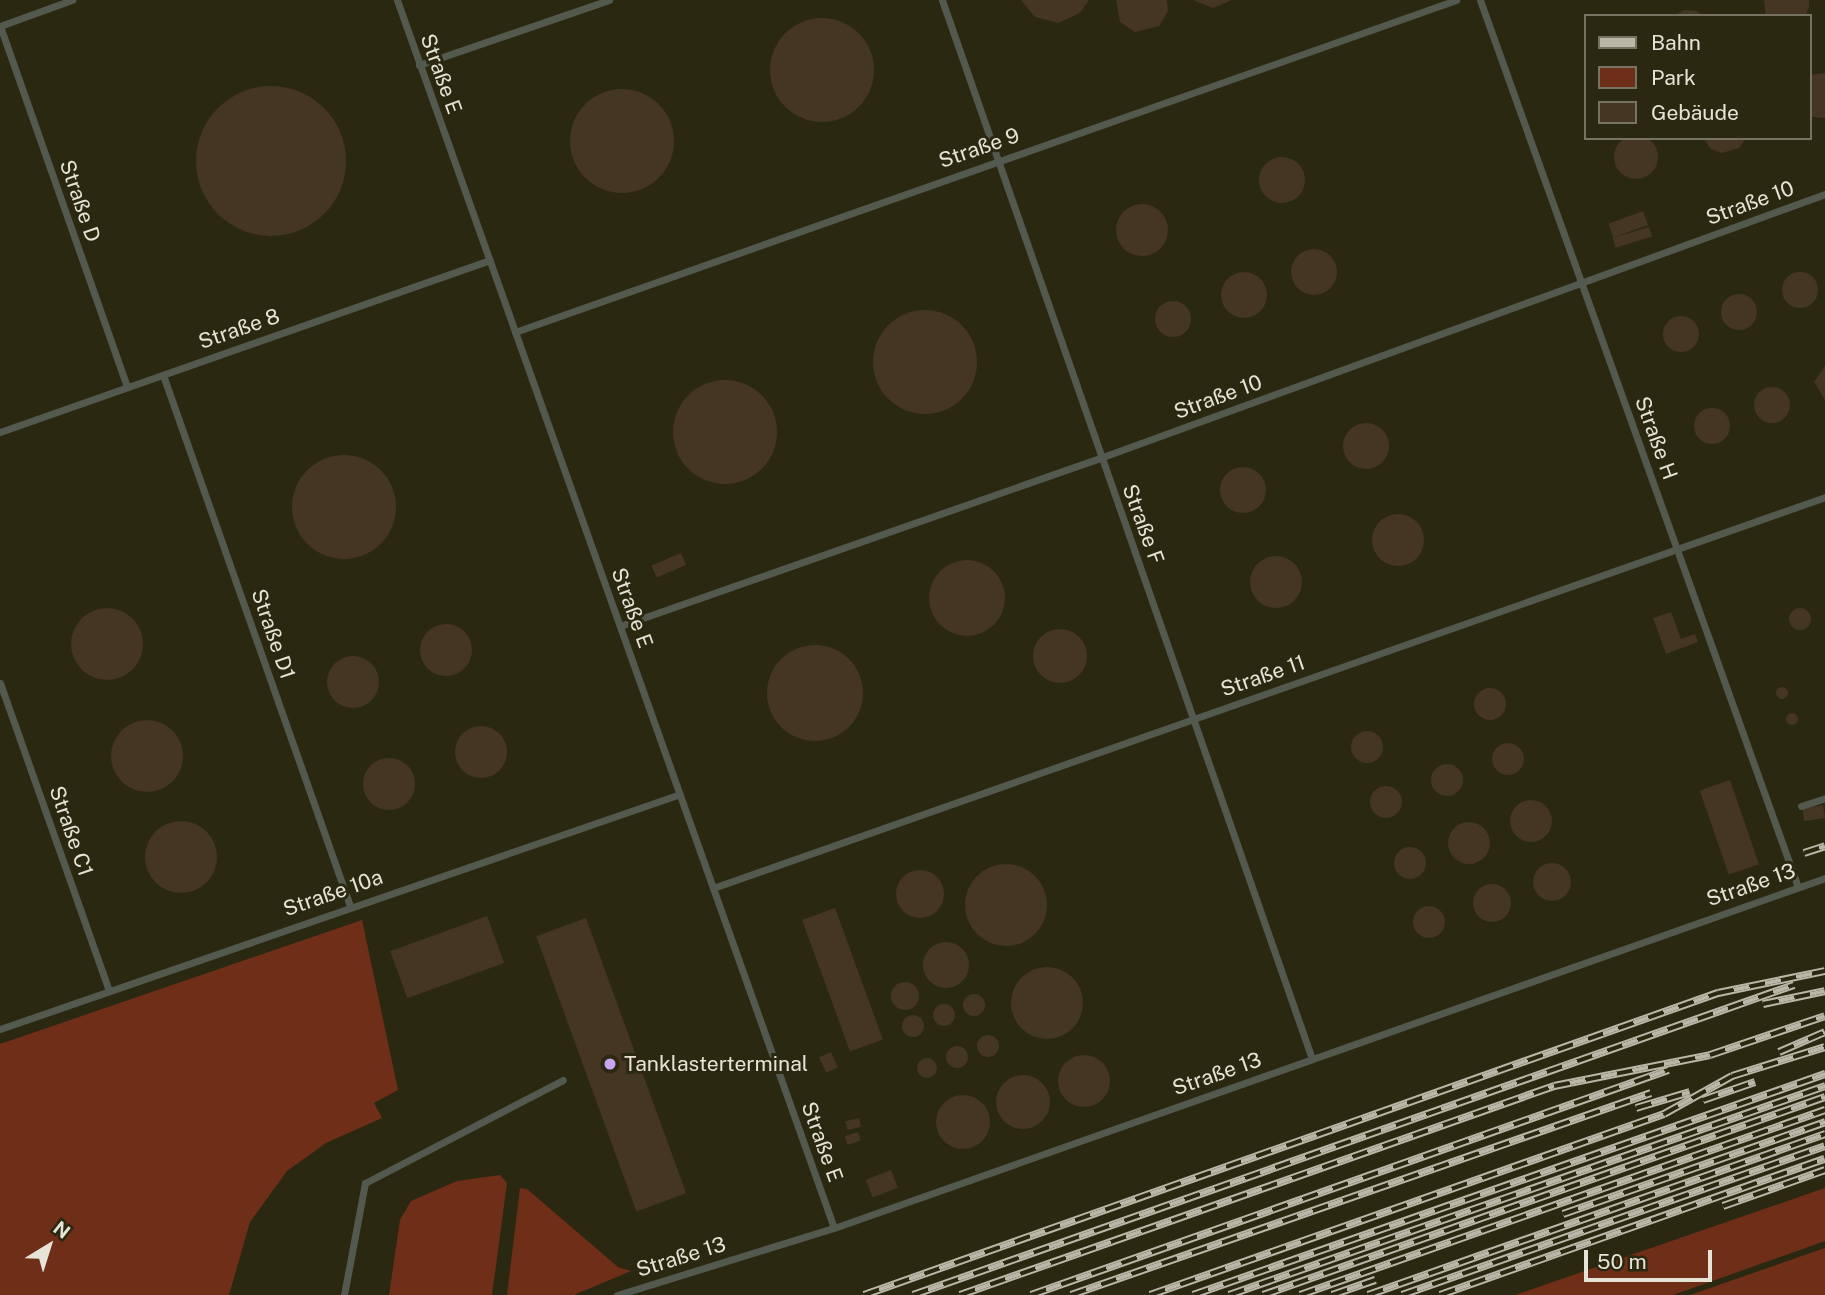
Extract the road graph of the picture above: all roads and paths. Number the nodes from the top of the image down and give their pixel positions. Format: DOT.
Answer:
graph roads {
  1 [pos="72,0"];
  2 [pos="397,0"];
  3 [pos="609,0"];
  4 [pos="942,0"];
  5 [pos="1456,0"];
  6 [pos="1480,0"];
  7 [pos="0,26"];
  8 [pos="419,65"];
  9 [pos="999,160"];
  10 [pos="1825,194"];
  11 [pos="489,260"];
  12 [pos="1581,283"];
  13 [pos="515,332"];
  14 [pos="163,375"];
  15 [pos="127,387"];
  16 [pos="0,432"];
  17 [pos="1100,458"];
  18 [pos="1825,497"];
  19 [pos="1677,549"];
  20 [pos="620,626"];
  21 [pos="0,683"];
  22 [pos="1196,718"];
  23 [pos="680,794"];
  24 [pos="1825,798"];
  25 [pos="1801,806"];
  26 [pos="1825,878"];
  27 [pos="1798,887"];
  28 [pos="713,888"];
  29 [pos="350,906"];
  30 [pos="109,991"];
  31 [pos="0,1029"];
  32 [pos="1312,1059"];
  33 [pos="563,1080"];
  34 [pos="834,1228"];
  35 [pos="344,1295"];
  36 [pos="617,1295"];
  1 -- 7 [label="lane"];
  2 -- 8 [label="lane, Straße E"];
  3 -- 8 [label="lane"];
  4 -- 9 [label="lane, Straße F"];
  5 -- 9 [label="lane, Straße 9"];
  6 -- 12 [label="lane, Straße H"];
  7 -- 15 [label="lane, Straße D"];
  8 -- 11 [label="lane, Straße E"];
  9 -- 13 [label="lane, Straße 9"];
  9 -- 17 [label="lane, Straße F"];
  10 -- 12 [label="lane, Straße 10"];
  11 -- 13 [label="lane, Straße E"];
  11 -- 14 [label="lane, Straße 8"];
  12 -- 17 [label="lane, Straße 10"];
  12 -- 19 [label="lane, Straße H"];
  13 -- 20 [label="lane, Straße E"];
  14 -- 15 [label="lane, Straße 8"];
  14 -- 29 [label="lane, Straße D1"];
  15 -- 16 [label="lane, Straße 8"];
  17 -- 20 [label="lane, Straße 10"];
  17 -- 22 [label="lane, Straße F"];
  18 -- 19 [label="lane, Straße 11"];
  19 -- 22 [label="lane, Straße 11"];
  19 -- 27 [label="lane, Straße H"];
  20 -- 23 [label="lane, Straße E"];
  21 -- 30 [label="lane, Straße C1"];
  22 -- 28 [label="lane, Straße 11"];
  22 -- 32 [label="lane, Straße F"];
  23 -- 28 [label="lane, Straße E"];
  23 -- 29 [label="lane, Straße 10a"];
  24 -- 25 [label="lane"];
  26 -- 27 [label="lane, Straße 13"];
  27 -- 32 [label="lane, Straße 13"];
  28 -- 34 [label="lane, Straße E"];
  29 -- 30 [label="lane, Straße 10a"];
  30 -- 31 [label="lane, Straße 10a"];
  32 -- 34 [label="lane, Straße 13"];
  33 -- 35 [label="lane"];
  34 -- 36 [label="lane, Straße 13"];
}
